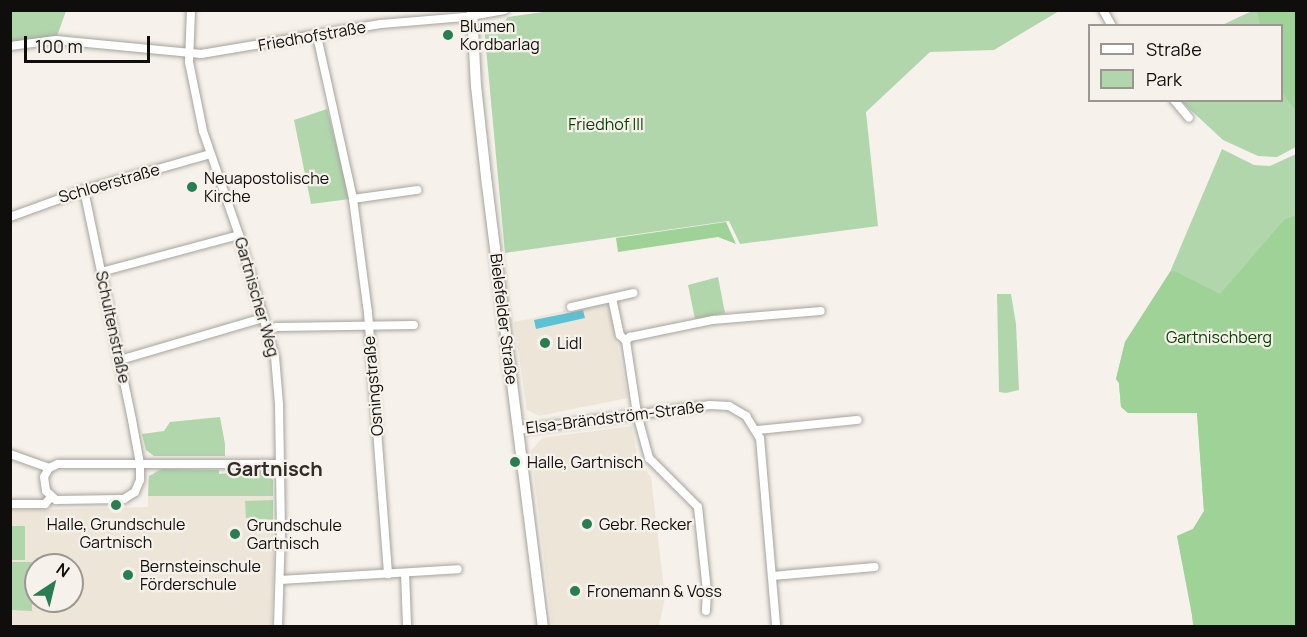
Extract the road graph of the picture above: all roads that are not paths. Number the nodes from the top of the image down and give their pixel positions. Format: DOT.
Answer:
graph roads {
  1 [pos="191,10"];
  2 [pos="504,10"];
  3 [pos="1103,10"];
  4 [pos="472,13"];
  5 [pos="1111,24"];
  6 [pos="316,36"];
  7 [pos="10,46"];
  8 [pos="188,53"];
  9 [pos="1176,102"];
  10 [pos="1189,118"];
  11 [pos="210,154"];
  12 [pos="84,190"];
  13 [pos="417,190"];
  14 [pos="353,199"];
  15 [pos="10,217"];
  16 [pos="239,235"];
  17 [pos="101,272"];
  18 [pos="633,293"];
  19 [pos="612,298"];
  20 [pos="571,307"];
  21 [pos="821,311"];
  22 [pos="263,318"];
  23 [pos="414,325"];
  24 [pos="368,328"];
  25 [pos="267,330"];
  26 [pos="626,341"];
  27 [pos="120,360"];
  28 [pos="637,414"];
  29 [pos="858,420"];
  30 [pos="518,430"];
  31 [pos="757,430"];
  32 [pos="10,454"];
  33 [pos="140,464"];
  34 [pos="280,464"];
  35 [pos="49,468"];
  36 [pos="51,497"];
  37 [pos="10,504"];
  38 [pos="875,567"];
  39 [pos="458,569"];
  40 [pos="405,573"];
  41 [pos="388,574"];
  42 [pos="772,576"];
  43 [pos="280,580"];
  44 [pos="706,611"];
  45 [pos="278,627"];
  46 [pos="407,627"];
  47 [pos="543,627"];
  48 [pos="777,627"];
  1 -- 8 [label="street, Gartnischer Weg"];
  2 -- 4 [label="street, Friedhofstraße"];
  3 -- 5 [label="street"];
  4 -- 6 [label="street, Friedhofstraße"];
  4 -- 30 [label="street, Bielefelder Straße"];
  6 -- 8 [label="street, Friedhofstraße"];
  6 -- 14 [label="street, Osningstraße"];
  7 -- 8 [label="street, Friedhofstraße"];
  8 -- 11 [label="street, Gartnischer Weg"];
  9 -- 10 [label="street"];
  11 -- 12 [label="street, Schloerstraße"];
  11 -- 16 [label="street, Gartnischer Weg"];
  12 -- 15 [label="street, Schloerstraße"];
  12 -- 17 [label="street, Schultenstraße"];
  13 -- 14 [label="street"];
  14 -- 24 [label="street, Osningstraße"];
  16 -- 17 [label="street"];
  16 -- 22 [label="street, Gartnischer Weg"];
  17 -- 27 [label="street, Schultenstraße"];
  18 -- 19 [label="street"];
  19 -- 20 [label="street"];
  19 -- 26 [label="street"];
  21 -- 26 [label="street"];
  22 -- 25 [label="street, Gartnischer Weg"];
  22 -- 27 [label="street"];
  23 -- 24 [label="street"];
  24 -- 25 [label="street"];
  24 -- 41 [label="street, Osningstraße"];
  25 -- 34 [label="street, Gartnischer Weg"];
  26 -- 28 [label="street"];
  27 -- 33 [label="street, Schultenstraße"];
  28 -- 30 [label="street, Elsa-Brändström-Straße"];
  28 -- 31 [label="street, Elsa-Brändström-Straße"];
  28 -- 44 [label="street"];
  29 -- 31 [label="street"];
  30 -- 47 [label="street, Bielefelder Straße"];
  31 -- 42 [label="street"];
  32 -- 35 [label="street"];
  33 -- 34 [label="street"];
  33 -- 35 [label="street"];
  33 -- 36 [label="street"];
  34 -- 43 [label="street, Gartnischer Weg"];
  35 -- 36 [label="street"];
  36 -- 37 [label="street"];
  38 -- 42 [label="street"];
  39 -- 40 [label="street"];
  40 -- 41 [label="street"];
  40 -- 46 [label="street"];
  41 -- 43 [label="street"];
  42 -- 48 [label="street"];
  43 -- 45 [label="street, Gartnischer Weg"];
}
